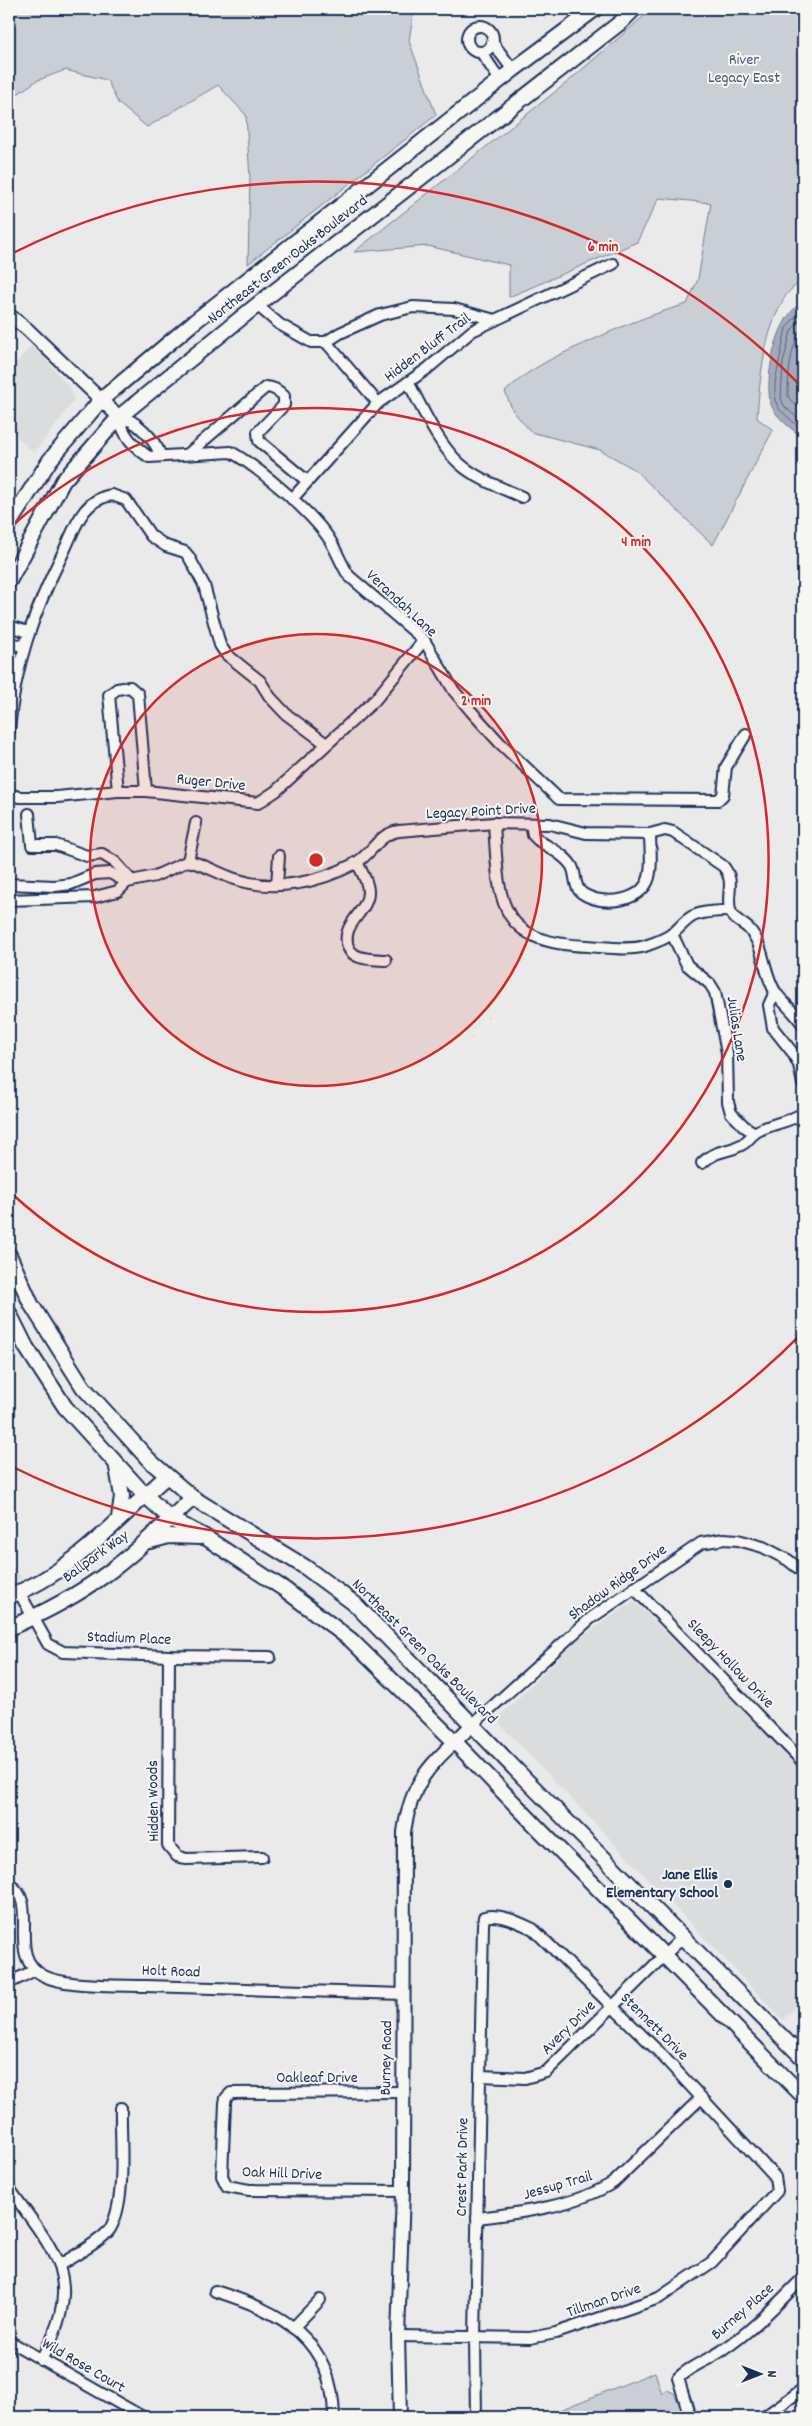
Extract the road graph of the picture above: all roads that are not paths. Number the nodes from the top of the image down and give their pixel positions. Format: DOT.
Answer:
graph roads {
  1 [pos="595,9"];
  2 [pos="634,9"];
  3 [pos="492,42"];
  4 [pos="481,52"];
  5 [pos="513,70"];
  6 [pos="500,80"];
  7 [pos="614,264"];
  8 [pos="257,305"];
  9 [pos="9,315"];
  10 [pos="494,320"];
  11 [pos="326,342"];
  12 [pos="408,382"];
  13 [pos="101,400"];
  14 [pos="378,404"];
  15 [pos="119,417"];
  16 [pos="160,454"];
  17 [pos="188,455"];
  18 [pos="306,481"];
  19 [pos="522,497"];
  20 [pos="292,499"];
  21 [pos="9,524"];
  22 [pos="9,581"];
  23 [pos="9,626"];
  24 [pos="28,632"];
  25 [pos="424,640"];
  26 [pos="9,643"];
  27 [pos="24,646"];
  28 [pos="9,732"];
  29 [pos="746,734"];
  30 [pos="326,743"];
  31 [pos="118,791"];
  32 [pos="146,791"];
  33 [pos="14,796"];
  34 [pos="28,814"];
  35 [pos="196,824"];
  36 [pos="494,824"];
  37 [pos="531,824"];
  38 [pos="650,834"];
  39 [pos="279,856"];
  40 [pos="188,862"];
  41 [pos="357,862"];
  42 [pos="129,881"];
  43 [pos="9,884"];
  44 [pos="277,885"];
  45 [pos="9,900"];
  46 [pos="730,911"];
  47 [pos="672,934"];
  48 [pos="386,960"];
  49 [pos="775,992"];
  50 [pos="803,1025"];
  51 [pos="803,1084"];
  52 [pos="803,1114"];
  53 [pos="754,1133"];
  54 [pos="702,1163"];
  55 [pos="9,1255"];
  56 [pos="9,1313"];
  57 [pos="116,1461"];
  58 [pos="167,1476"];
  59 [pos="145,1495"];
  60 [pos="193,1498"];
  61 [pos="120,1518"];
  62 [pos="171,1519"];
  63 [pos="205,1537"];
  64 [pos="144,1543"];
  65 [pos="803,1572"];
  66 [pos="634,1588"];
  67 [pos="14,1594"];
  68 [pos="33,1618"];
  69 [pos="9,1628"];
  70 [pos="169,1656"];
  71 [pos="270,1657"];
  72 [pos="473,1724"];
  73 [pos="455,1742"];
  74 [pos="803,1762"];
  75 [pos="262,1857"];
  76 [pos="9,1884"];
  77 [pos="484,1917"];
  78 [pos="682,1938"];
  79 [pos="664,1956"];
  80 [pos="35,1970"];
  81 [pos="9,1983"];
  82 [pos="404,1994"];
  83 [pos="612,2006"];
  84 [pos="803,2058"];
  85 [pos="480,2076"];
  86 [pos="403,2092"];
  87 [pos="231,2093"];
  88 [pos="803,2096"];
  89 [pos="701,2098"];
  90 [pos="121,2108"];
  91 [pos="9,2188"];
  92 [pos="403,2191"];
  93 [pos="777,2191"];
  94 [pos="478,2218"];
  95 [pos="60,2265"];
  96 [pos="803,2278"];
  97 [pos="215,2291"];
  98 [pos="320,2300"];
  99 [pos="293,2328"];
  100 [pos="398,2336"];
  101 [pos="475,2338"];
  102 [pos="9,2341"];
  103 [pos="41,2360"];
  104 [pos="803,2389"];
  105 [pos="143,2417"];
  106 [pos="334,2417"];
  107 [pos="400,2417"];
  108 [pos="476,2417"];
  109 [pos="690,2417"];
  110 [pos="764,2417"];
  1 -- 5 [label="main road, Northeast Green Oaks Boulevard"];
  2 -- 8 [label="main road, Northeast Green Oaks Boulevard"];
  3 -- 4 [label="street"];
  3 -- 4 [label="street"];
  3 -- 5 [label="street"];
  4 -- 6 [label="street"];
  5 -- 6 [label="main road, Northeast Green Oaks Boulevard"];
  6 -- 13 [label="main road, Northeast Green Oaks Boulevard"];
  7 -- 10 [label="street, Hidden Bluff Trail"];
  8 -- 11 [label="street"];
  8 -- 15 [label="main road, Northeast Green Oaks Boulevard"];
  9 -- 13 [label="street"];
  10 -- 11 [label="street"];
  10 -- 12 [label="street, Hidden Bluff Trail"];
  11 -- 14 [label="street"];
  12 -- 14 [label="street, Hidden Bluff Trail"];
  12 -- 19 [label="street"];
  13 -- 15 [label="street"];
  13 -- 21 [label="main road, Northeast Green Oaks Boulevard"];
  14 -- 18 [label="street, Hidden Bluff Trail"];
  15 -- 16 [label="street"];
  15 -- 16 [label="street, Verandah Lane"];
  15 -- 22 [label="main road, Northeast Green Oaks Boulevard"];
  16 -- 17 [label="street, Verandah Lane"];
  17 -- 18 [label="street"];
  17 -- 20 [label="street, Verandah Lane"];
  18 -- 20 [label="street, Hidden Bluff Trail"];
  20 -- 25 [label="street, Verandah Lane"];
  23 -- 24 [label="street"];
  24 -- 27 [label="street"];
  24 -- 30 [label="street"];
  25 -- 29 [label="street, Verandah Lane"];
  25 -- 30 [label="street, Ruger Drive"];
  26 -- 27 [label="street"];
  27 -- 28 [label="street"];
  30 -- 32 [label="street, Ruger Drive"];
  31 -- 32 [label="street, Ruger Drive"];
  31 -- 32 [label="street"];
  31 -- 33 [label="street, Ruger Drive"];
  34 -- 42 [label="street"];
  35 -- 40 [label="street"];
  36 -- 37 [label="street, Legacy Point Drive"];
  36 -- 41 [label="street, Legacy Point Drive"];
  36 -- 47 [label="street"];
  37 -- 38 [label="street, Legacy Point Drive"];
  37 -- 38 [label="street"];
  38 -- 46 [label="street, Legacy Point Drive"];
  39 -- 44 [label="street"];
  40 -- 42 [label="street"];
  40 -- 44 [label="street, Legacy Point Drive"];
  41 -- 44 [label="street, Legacy Point Drive"];
  41 -- 48 [label="street"];
  42 -- 43 [label="street"];
  42 -- 45 [label="street"];
  46 -- 47 [label="street"];
  46 -- 49 [label="street"];
  47 -- 53 [label="street, Julias Lane"];
  49 -- 50 [label="street"];
  49 -- 51 [label="street"];
  52 -- 53 [label="street"];
  53 -- 54 [label="street"];
  55 -- 58 [label="main road, Northeast Green Oaks Boulevard"];
  56 -- 57 [label="main road"];
  57 -- 59 [label="main road"];
  57 -- 61 [label="main road"];
  58 -- 59 [label="main road, Ballpark Way"];
  58 -- 60 [label="main road, Northeast Green Oaks Boulevard"];
  59 -- 61 [label="main road, Ballpark Way"];
  59 -- 62 [label="main road"];
  60 -- 62 [label="main road, Ballpark Way"];
  60 -- 72 [label="main road, Northeast Green Oaks Boulevard"];
  61 -- 67 [label="main road, Ballpark Way"];
  62 -- 63 [label="main road"];
  62 -- 64 [label="main road, Ballpark Way"];
  63 -- 64 [label="main road"];
  63 -- 73 [label="main road"];
  64 -- 68 [label="main road, Ballpark Way"];
  65 -- 66 [label="street, Shadow Ridge Drive"];
  66 -- 72 [label="street, Shadow Ridge Drive"];
  66 -- 74 [label="street, Sleepy Hollow Drive"];
  67 -- 68 [label="street, Stadium Place"];
  68 -- 69 [label="main road, Ballpark Way"];
  68 -- 70 [label="street, Stadium Place"];
  70 -- 71 [label="street, Stadium Place"];
  70 -- 75 [label="street, Hidden Woods"];
  72 -- 73 [label="street, Burney Road"];
  72 -- 78 [label="main road, Northeast Green Oaks Boulevard"];
  73 -- 79 [label="main road"];
  73 -- 82 [label="street, Burney Road"];
  76 -- 80 [label="street"];
  77 -- 83 [label="street, Stennett Drive"];
  77 -- 85 [label="street, Crest Park Drive"];
  78 -- 79 [label="street, Avery Drive"];
  78 -- 84 [label="main road, Northeast Green Oaks Boulevard"];
  79 -- 83 [label="street, Avery Drive"];
  79 -- 88 [label="main road"];
  80 -- 81 [label="street"];
  80 -- 82 [label="street, Holt Road"];
  82 -- 86 [label="street, Burney Road"];
  83 -- 85 [label="street, Avery Drive"];
  83 -- 89 [label="street, Stennett Drive"];
  85 -- 94 [label="street, Crest Park Drive"];
  86 -- 87 [label="street, Oakleaf Drive"];
  86 -- 92 [label="street, Burney Road"];
  87 -- 92 [label="street, Oak Hill Drive"];
  89 -- 93 [label="street, Stennett Drive"];
  89 -- 94 [label="street, Jessup Trail"];
  90 -- 95 [label="street"];
  91 -- 95 [label="street"];
  92 -- 100 [label="street, Burney Road"];
  93 -- 101 [label="street, Tillman Drive"];
  94 -- 101 [label="street, Crest Park Drive"];
  95 -- 103 [label="street"];
  96 -- 109 [label="street, Burney Place"];
  97 -- 99 [label="street"];
  98 -- 99 [label="street"];
  99 -- 106 [label="street"];
  100 -- 101 [label="street, Tillman Drive"];
  100 -- 107 [label="street, Burney Road"];
  101 -- 108 [label="street, Crest Park Drive"];
  102 -- 103 [label="street, Wild Rose Court"];
  103 -- 105 [label="street, Wild Rose Court"];
  104 -- 110 [label="street"];
}
